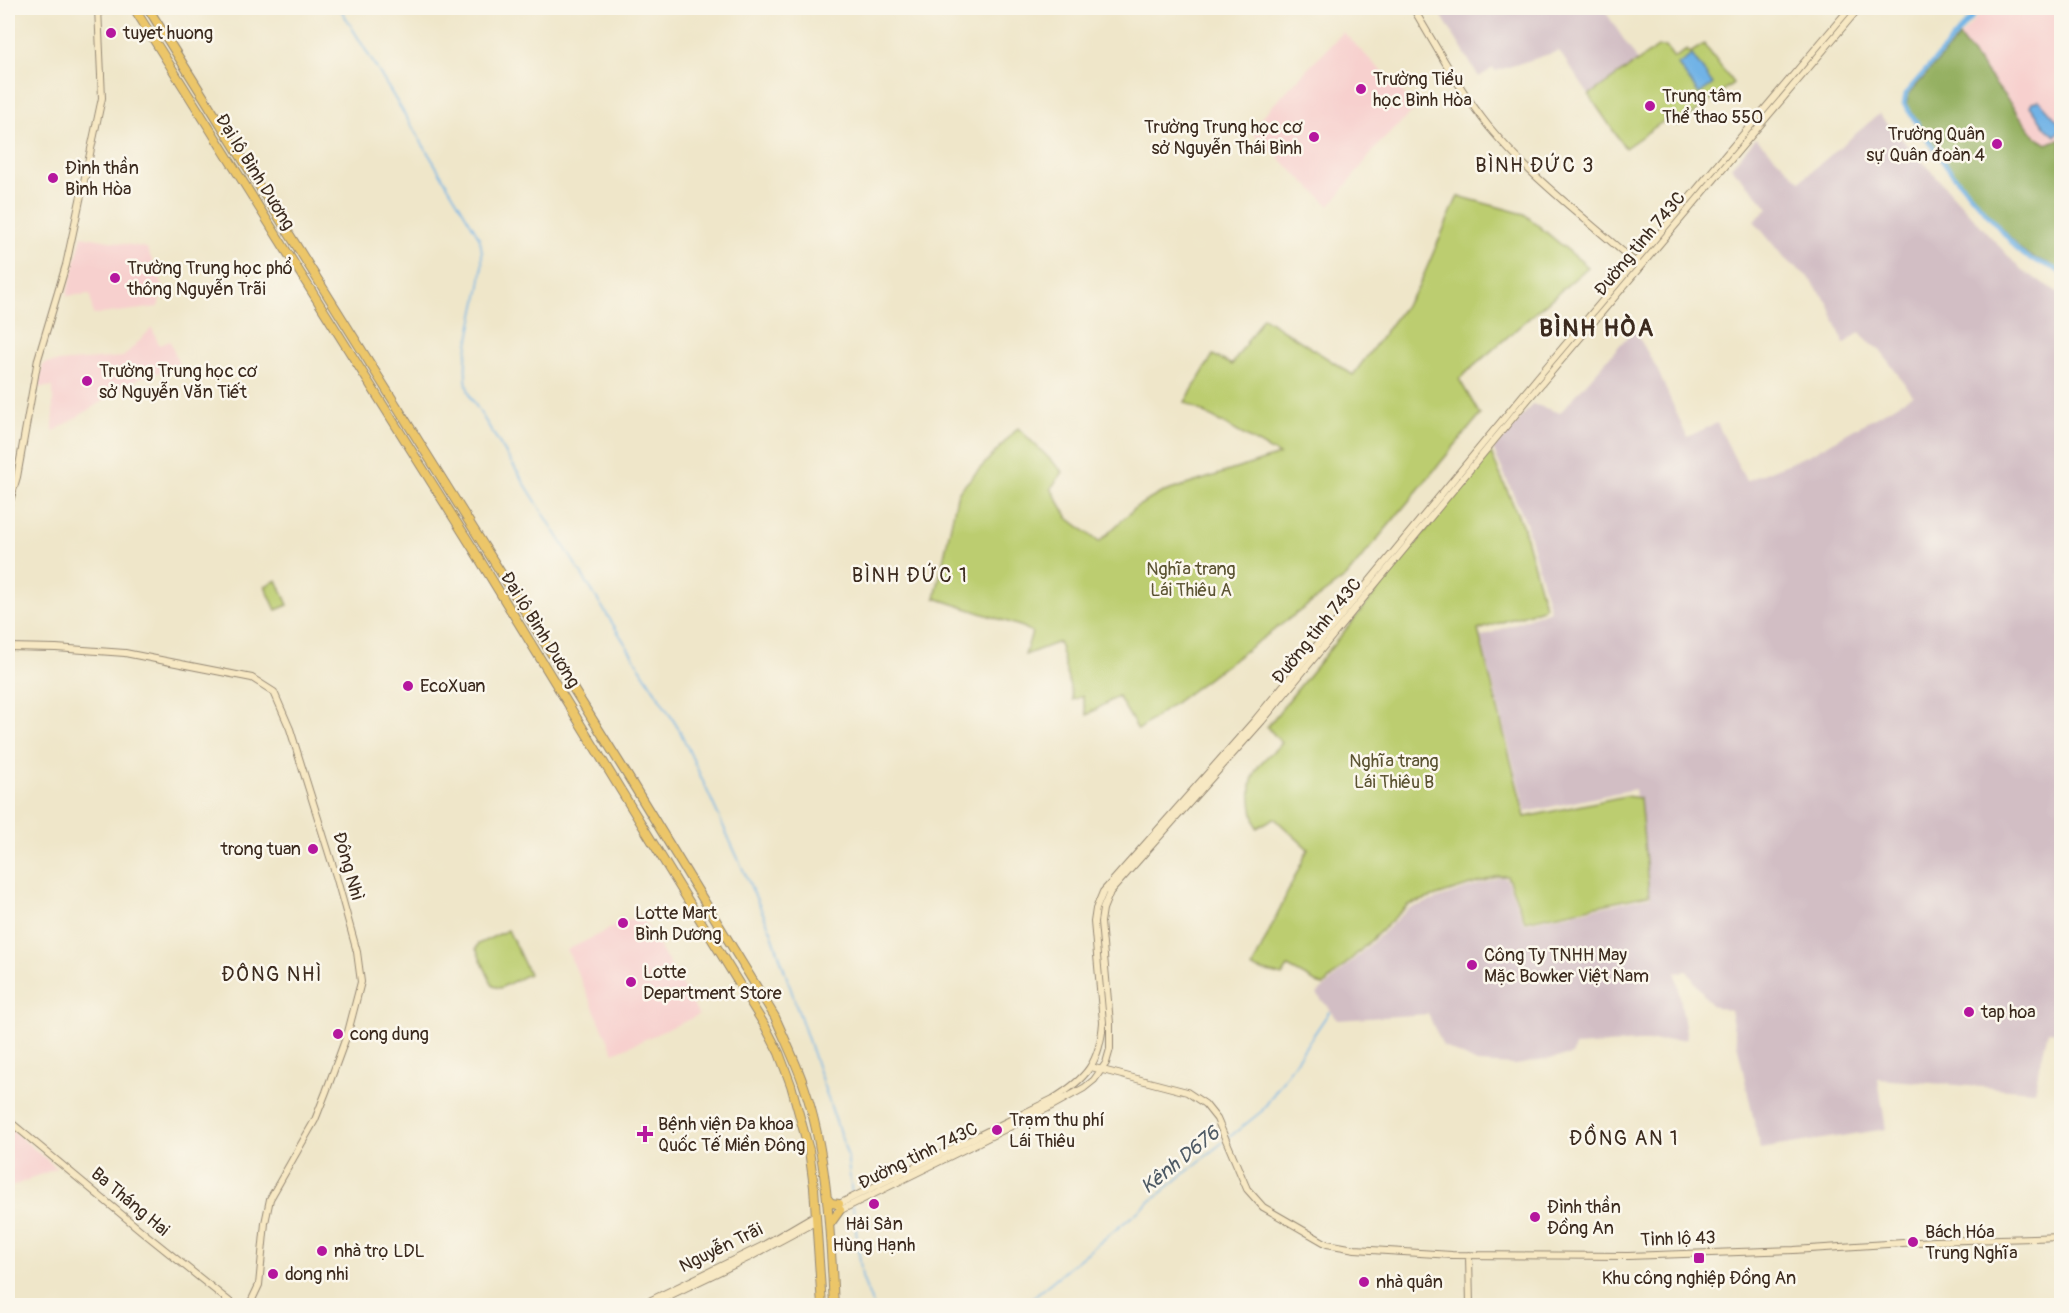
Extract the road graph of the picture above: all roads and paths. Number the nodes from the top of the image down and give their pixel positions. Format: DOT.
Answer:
graph roads {
  1 [pos="98,8"];
  2 [pos="134,8"];
  3 [pos="148,8"];
  4 [pos="1413,8"];
  5 [pos="1850,8"];
  6 [pos="1859,8"];
  7 [pos="1819,43"];
  8 [pos="1825,48"];
  9 [pos="1798,68"];
  10 [pos="1805,73"];
  11 [pos="1726,160"];
  12 [pos="263,189"];
  13 [pos="253,196"];
  14 [pos="1638,265"];
  15 [pos="8,508"];
  16 [pos="8,647"];
  17 [pos="557,662"];
  18 [pos="547,669"];
  19 [pos="1222,763"];
  20 [pos="626,773"];
  21 [pos="617,782"];
  22 [pos="1091,1067"];
  23 [pos="1102,1071"];
  24 [pos="8,1120"];
  25 [pos="937,1159"];
  26 [pos="827,1198"];
  27 [pos="840,1207"];
  28 [pos="829,1212"];
  29 [pos="815,1219"];
  30 [pos="829,1226"];
  31 [pos="2061,1237"];
  32 [pos="1469,1255"];
  33 [pos="235,1305"];
  34 [pos="249,1305"];
  35 [pos="639,1305"];
  36 [pos="648,1305"];
  37 [pos="822,1305"];
  38 [pos="834,1305"];
  39 [pos="1470,1305"];
  1 -- 15 [label="main road"];
  2 -- 13 [label="highway, Đại lộ Bình Dương"];
  3 -- 12 [label="highway, Đại lộ Bình Dương"];
  4 -- 14 [label="main road"];
  5 -- 7 [label="main road, Đường tỉnh 743C"];
  6 -- 8 [label="main road, Đường tỉnh 743C"];
  7 -- 8 [label="main road"];
  7 -- 9 [label="main road, Đường tỉnh 743C"];
  8 -- 10 [label="main road, Đường tỉnh 743C"];
  9 -- 10 [label="main road"];
  9 -- 11 [label="main road, Đường tỉnh 743C"];
  10 -- 11 [label="main road, Đường tỉnh 743C"];
  11 -- 14 [label="main road, Đường tỉnh 743C"];
  12 -- 13 [label="highway"];
  12 -- 17 [label="highway, Đại lộ Bình Dương"];
  13 -- 18 [label="highway, Đại lộ Bình Dương"];
  14 -- 19 [label="main road, Đường tỉnh 743C"];
  16 -- 34 [label="main road, Đông Nhì"];
  17 -- 18 [label="highway"];
  17 -- 20 [label="highway, Đại lộ Bình Dương"];
  18 -- 21 [label="highway, Đại lộ Bình Dương"];
  19 -- 22 [label="main road, Đường tỉnh 743C"];
  19 -- 23 [label="main road, Đường tỉnh 743C"];
  20 -- 21 [label="highway"];
  20 -- 26 [label="highway, Đại lộ Bình Dương"];
  21 -- 29 [label="highway, Đại lộ Bình Dương"];
  22 -- 23 [label="main road"];
  22 -- 25 [label="main road, Đường tỉnh 743C"];
  23 -- 25 [label="main road, Đường tỉnh 743C"];
  23 -- 32 [label="main road, Tỉnh lộ 43"];
  24 -- 33 [label="main road, Ba Tháng Hai"];
  25 -- 27 [label="main road, Đường tỉnh 743C"];
  26 -- 27 [label="highway"];
  26 -- 28 [label="highway, Đại lộ Bình Dương"];
  27 -- 28 [label="main road, Đường tỉnh 743C"];
  27 -- 30 [label="highway"];
  28 -- 29 [label="highway"];
  28 -- 30 [label="highway, Đại lộ Bình Dương"];
  29 -- 35 [label="main road, Nguyễn Trãi"];
  29 -- 36 [label="main road, Nguyễn Trãi"];
  29 -- 37 [label="highway, Đại lộ Bình Dương"];
  30 -- 38 [label="highway, Đại lộ Bình Dương"];
  31 -- 32 [label="main road, Tỉnh lộ 43"];
  32 -- 39 [label="main road"];
}
